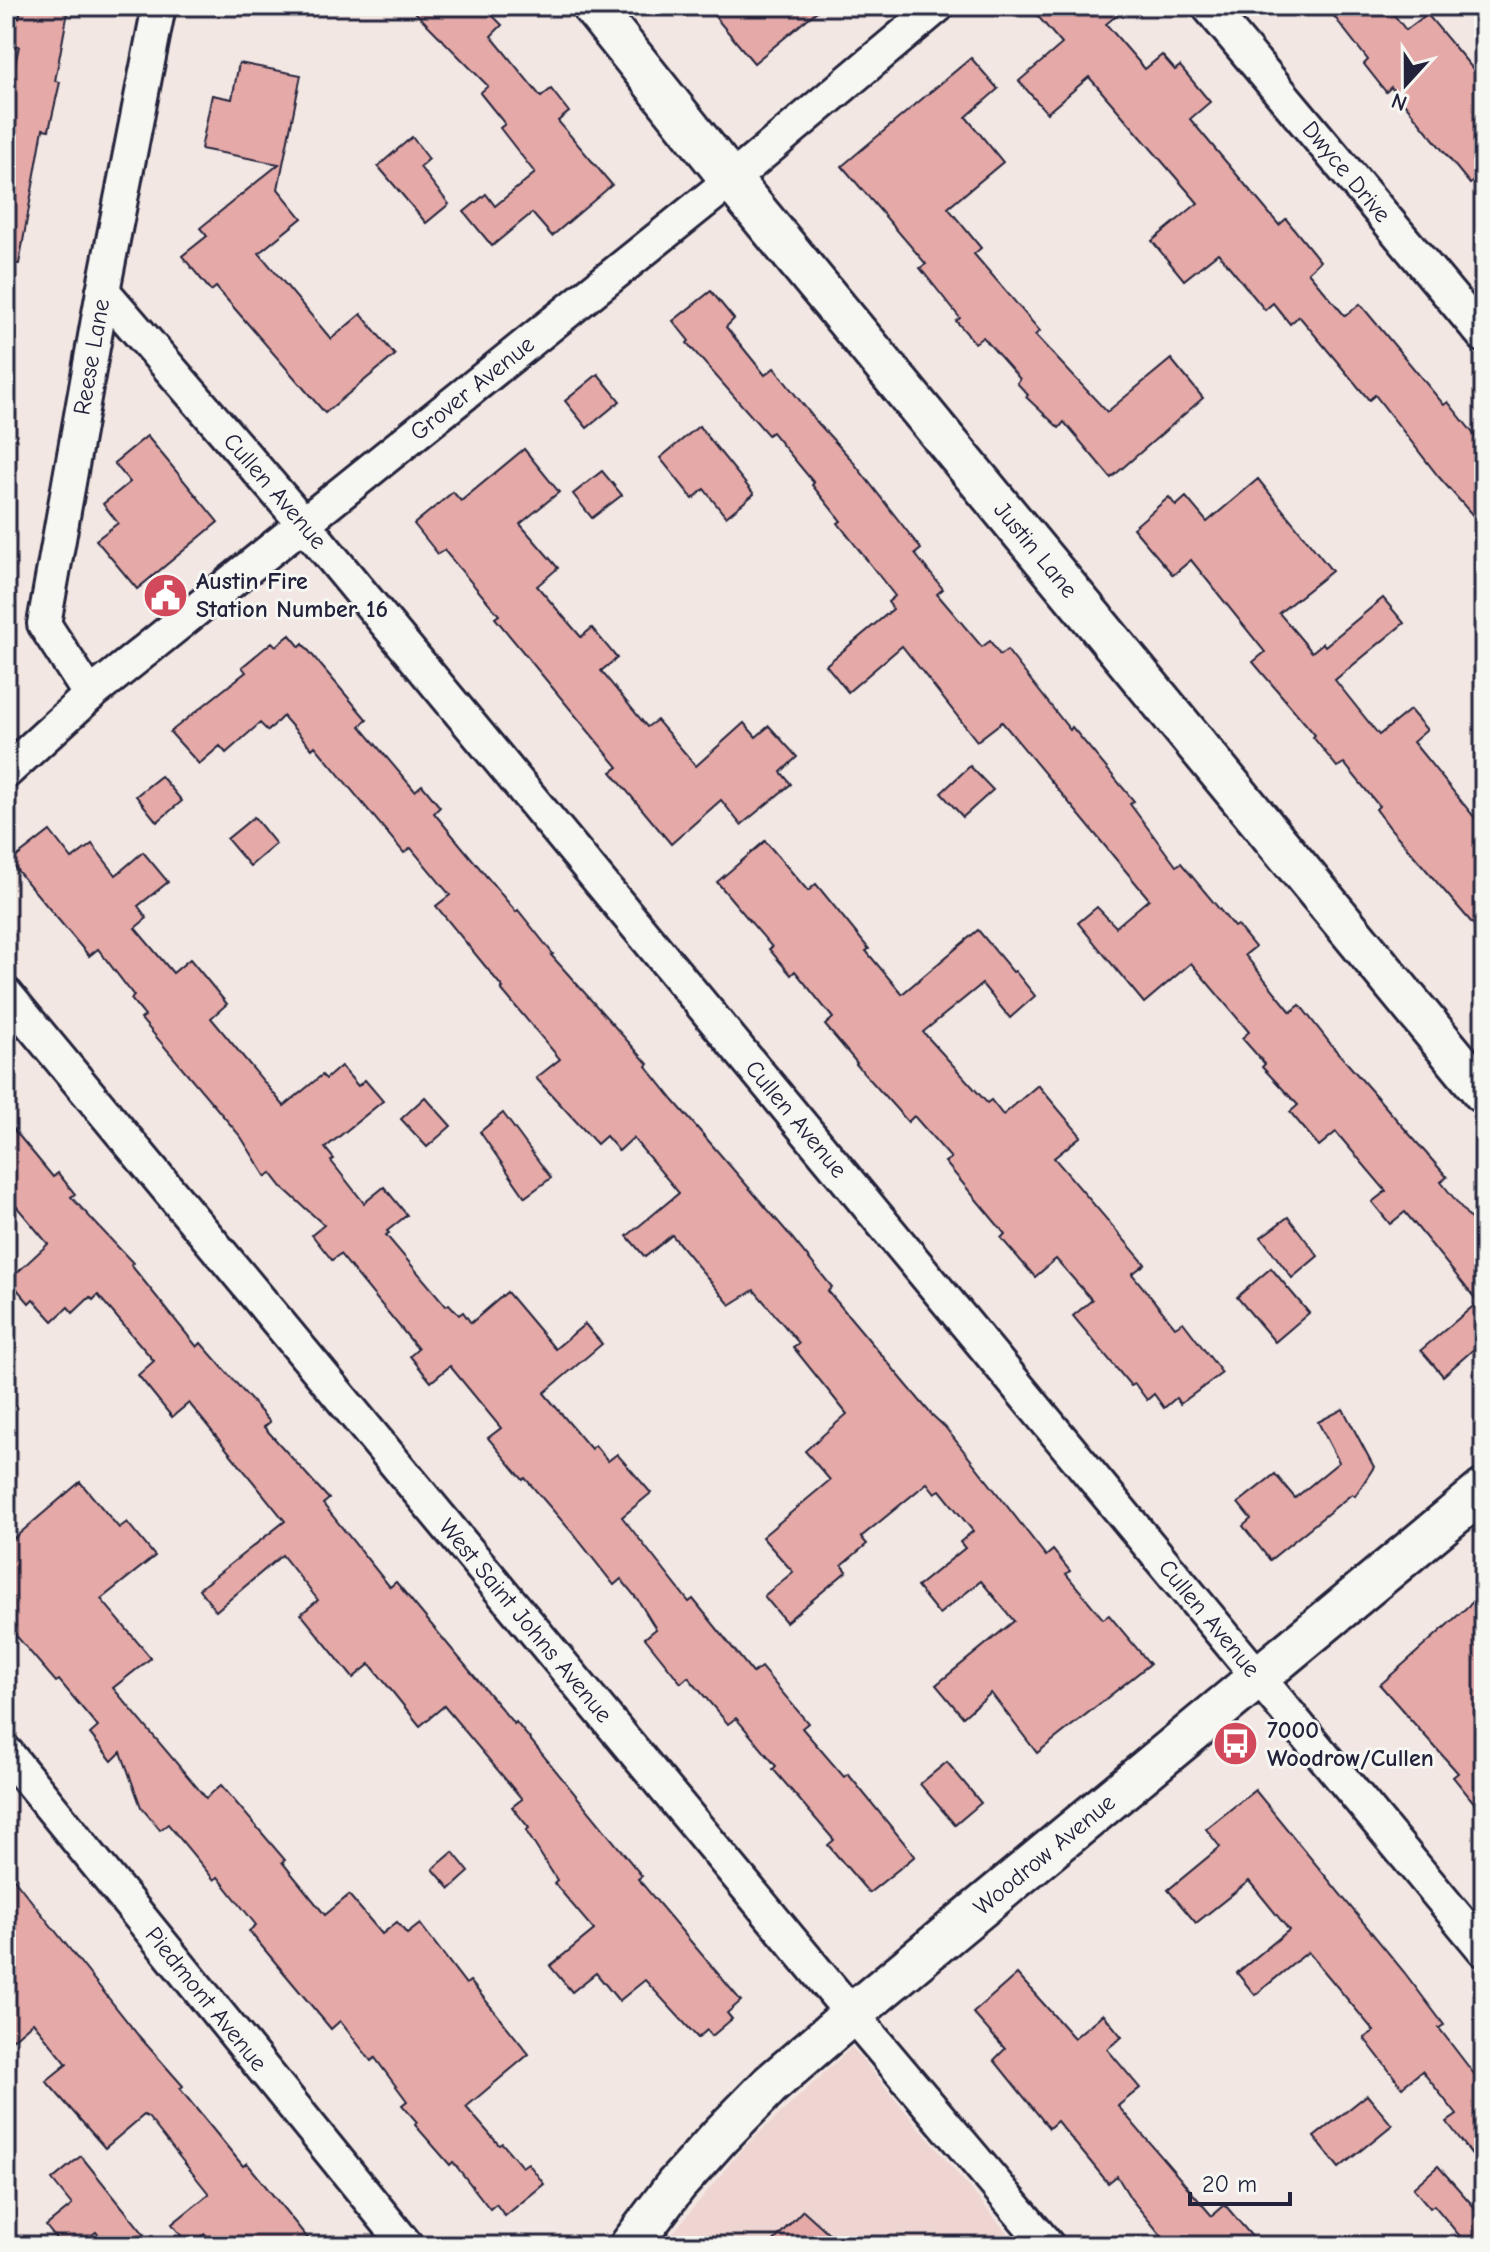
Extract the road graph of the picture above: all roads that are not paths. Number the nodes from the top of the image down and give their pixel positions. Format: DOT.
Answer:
graph roads {
  1 [pos="159,6"];
  2 [pos="592,6"];
  3 [pos="938,6"];
  4 [pos="1208,6"];
  5 [pos="731,180"];
  6 [pos="103,291"];
  7 [pos="1484,336"];
  8 [pos="304,524"];
  9 [pos="90,695"];
  10 [pos="6,772"];
  11 [pos="6,994"];
  12 [pos="1484,1093"];
  13 [pos="1484,1490"];
  14 [pos="1257,1677"];
  15 [pos="6,1752"];
  16 [pos="1484,1950"];
  17 [pos="852,2014"];
  18 [pos="407,2246"];
  19 [pos="630,2246"];
  20 [pos="1048,2246"];
  1 -- 6 [label="street, Reese Lane"];
  2 -- 5 [label="street, Justin Lane"];
  3 -- 5 [label="street, Grover Avenue"];
  4 -- 7 [label="street, Dwyce Drive"];
  5 -- 8 [label="street, Grover Avenue"];
  5 -- 12 [label="street, Justin Lane"];
  6 -- 8 [label="street, Cullen Avenue"];
  6 -- 9 [label="street, Reese Lane"];
  8 -- 9 [label="street, Grover Avenue"];
  8 -- 14 [label="street, Cullen Avenue"];
  9 -- 10 [label="street, Grover Avenue"];
  11 -- 17 [label="street, West Saint Johns Avenue"];
  13 -- 14 [label="street, Woodrow Avenue"];
  14 -- 16 [label="street, Cullen Avenue"];
  14 -- 17 [label="street, Woodrow Avenue"];
  15 -- 18 [label="street, Piedmont Avenue"];
  17 -- 19 [label="street, Woodrow Avenue"];
  17 -- 20 [label="street, West Saint Johns Avenue"];
}
